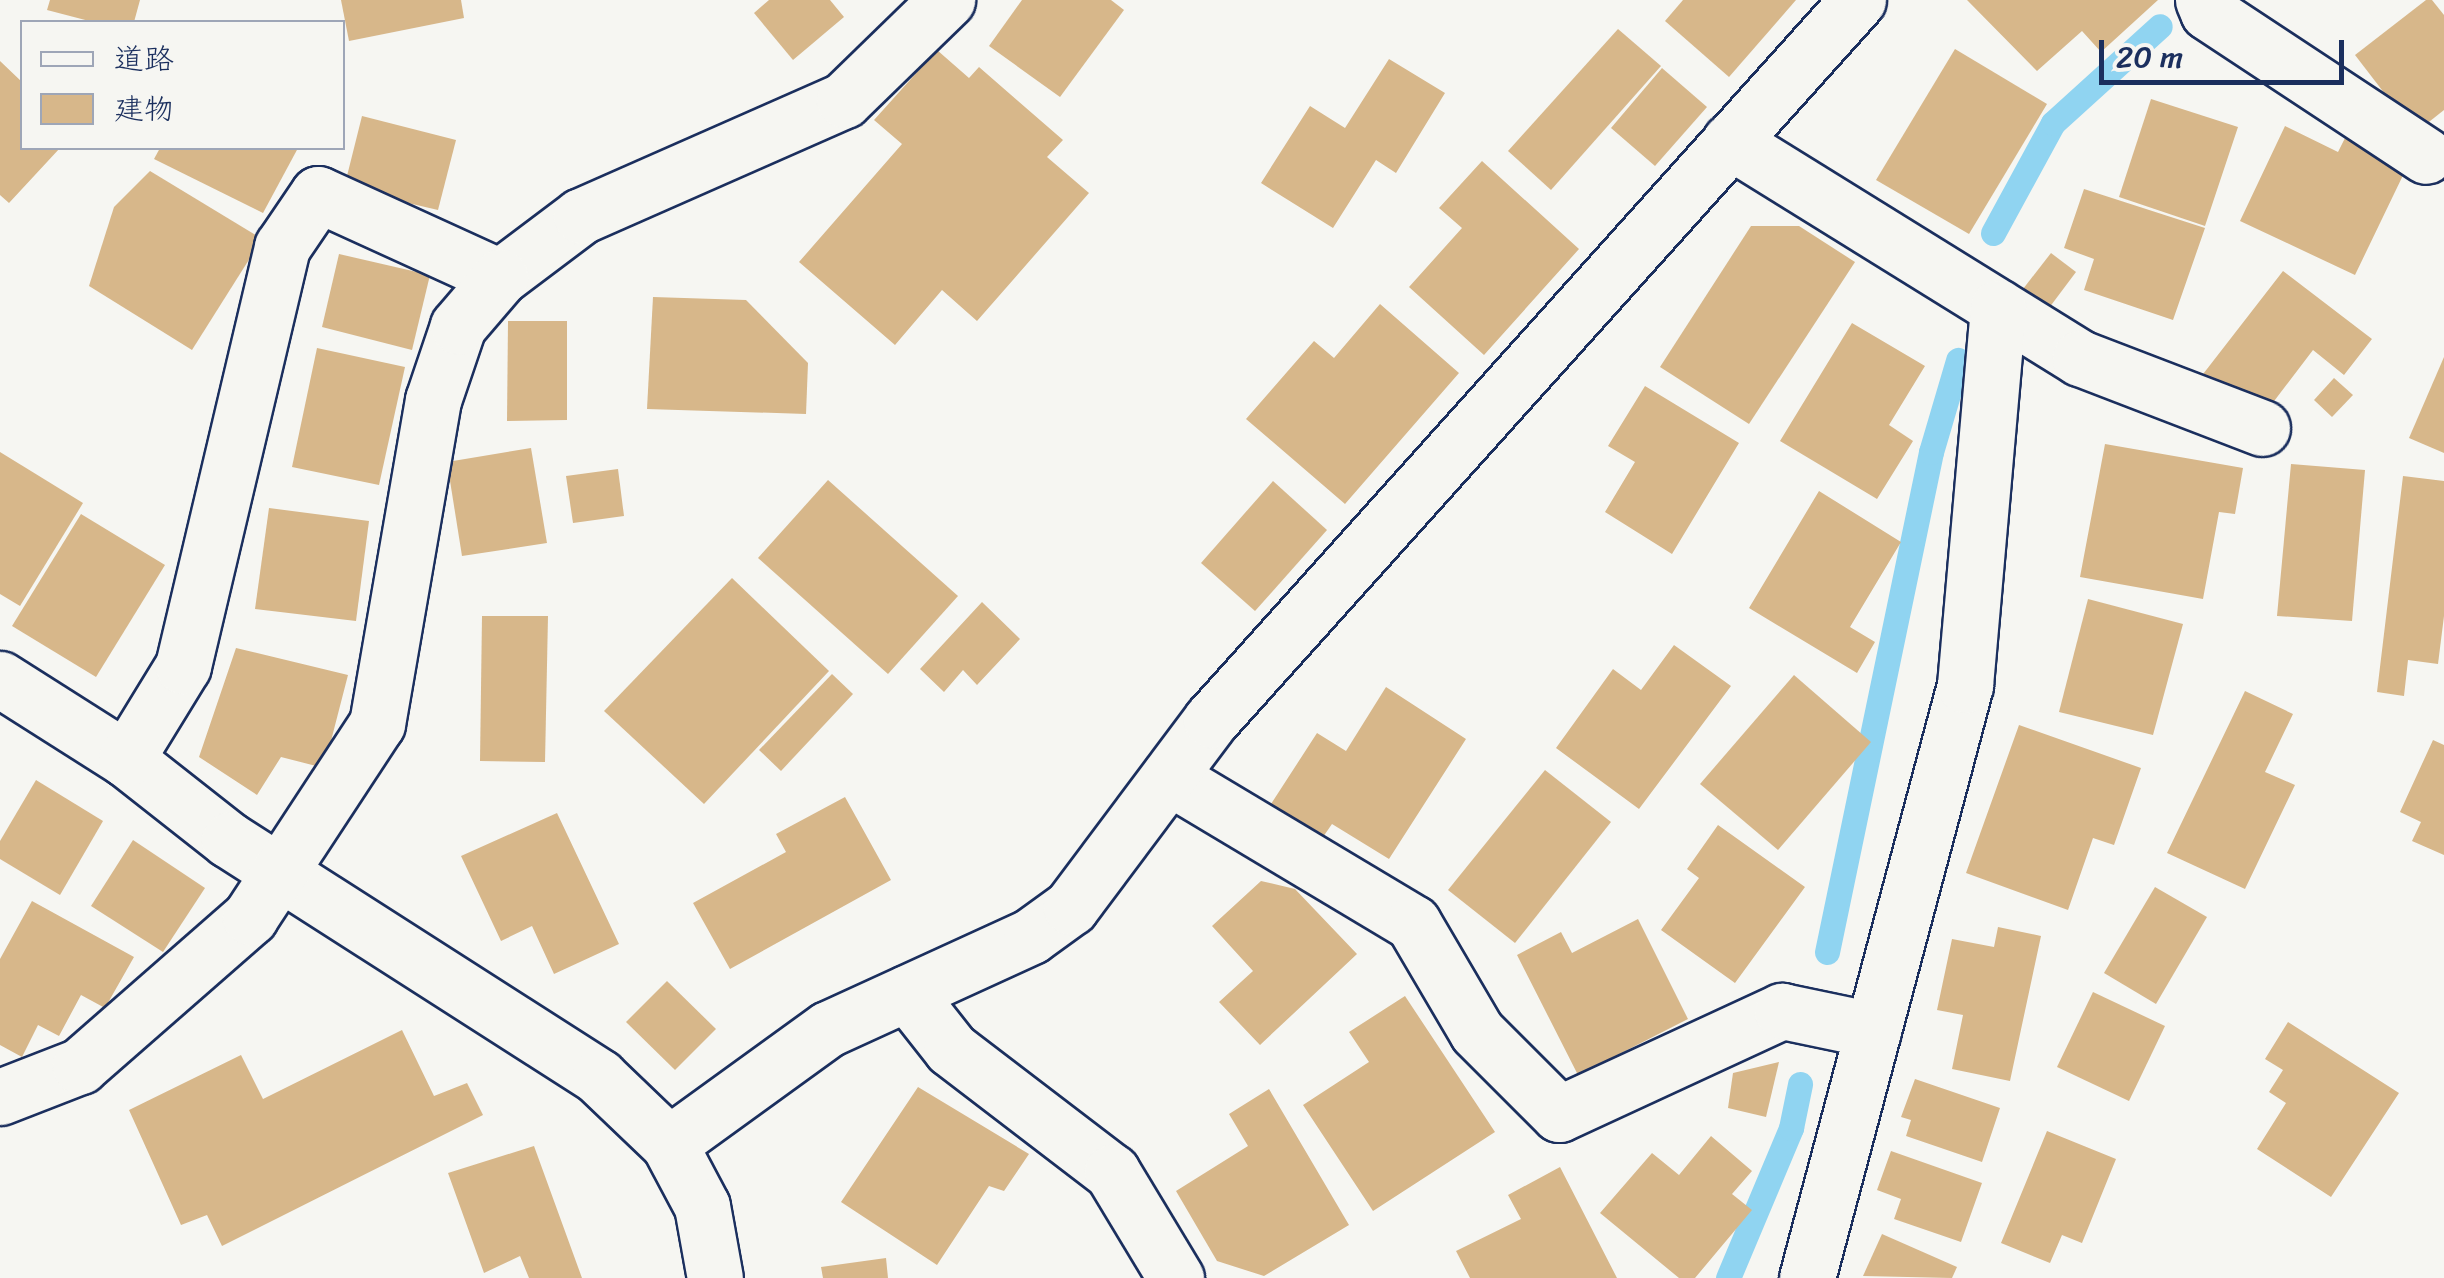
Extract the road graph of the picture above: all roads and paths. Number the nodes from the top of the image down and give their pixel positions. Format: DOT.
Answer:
graph roads {
  1 [pos="947,0"];
  2 [pos="1858,0"];
  3 [pos="2203,0"];
  4 [pos="1730,141"];
  5 [pos="2426,156"];
  6 [pos="500,277"];
  7 [pos="1998,307"];
  8 [pos="2262,428"];
  9 [pos="0,679"];
  10 [pos="126,759"];
  11 [pos="1169,776"];
  12 [pos="281,870"];
  13 [pos="908,993"];
  14 [pos="1873,1030"];
  15 [pos="0,1097"];
  16 [pos="669,1144"];
  17 [pos="715,1278"];
  18 [pos="1176,1278"];
  19 [pos="1807,1278"];
  1 -- 6 [label="street"];
  2 -- 4 [label="street"];
  3 -- 5 [label="street"];
  4 -- 7 [label="street"];
  4 -- 11 [label="street"];
  6 -- 10 [label="street"];
  6 -- 12 [label="street"];
  7 -- 8 [label="street"];
  7 -- 14 [label="street"];
  9 -- 10 [label="street"];
  10 -- 12 [label="street"];
  11 -- 13 [label="street"];
  11 -- 14 [label="street"];
  12 -- 15 [label="street"];
  12 -- 16 [label="street"];
  13 -- 16 [label="street"];
  13 -- 18 [label="street"];
  14 -- 19 [label="street"];
  16 -- 17 [label="street"];
}
